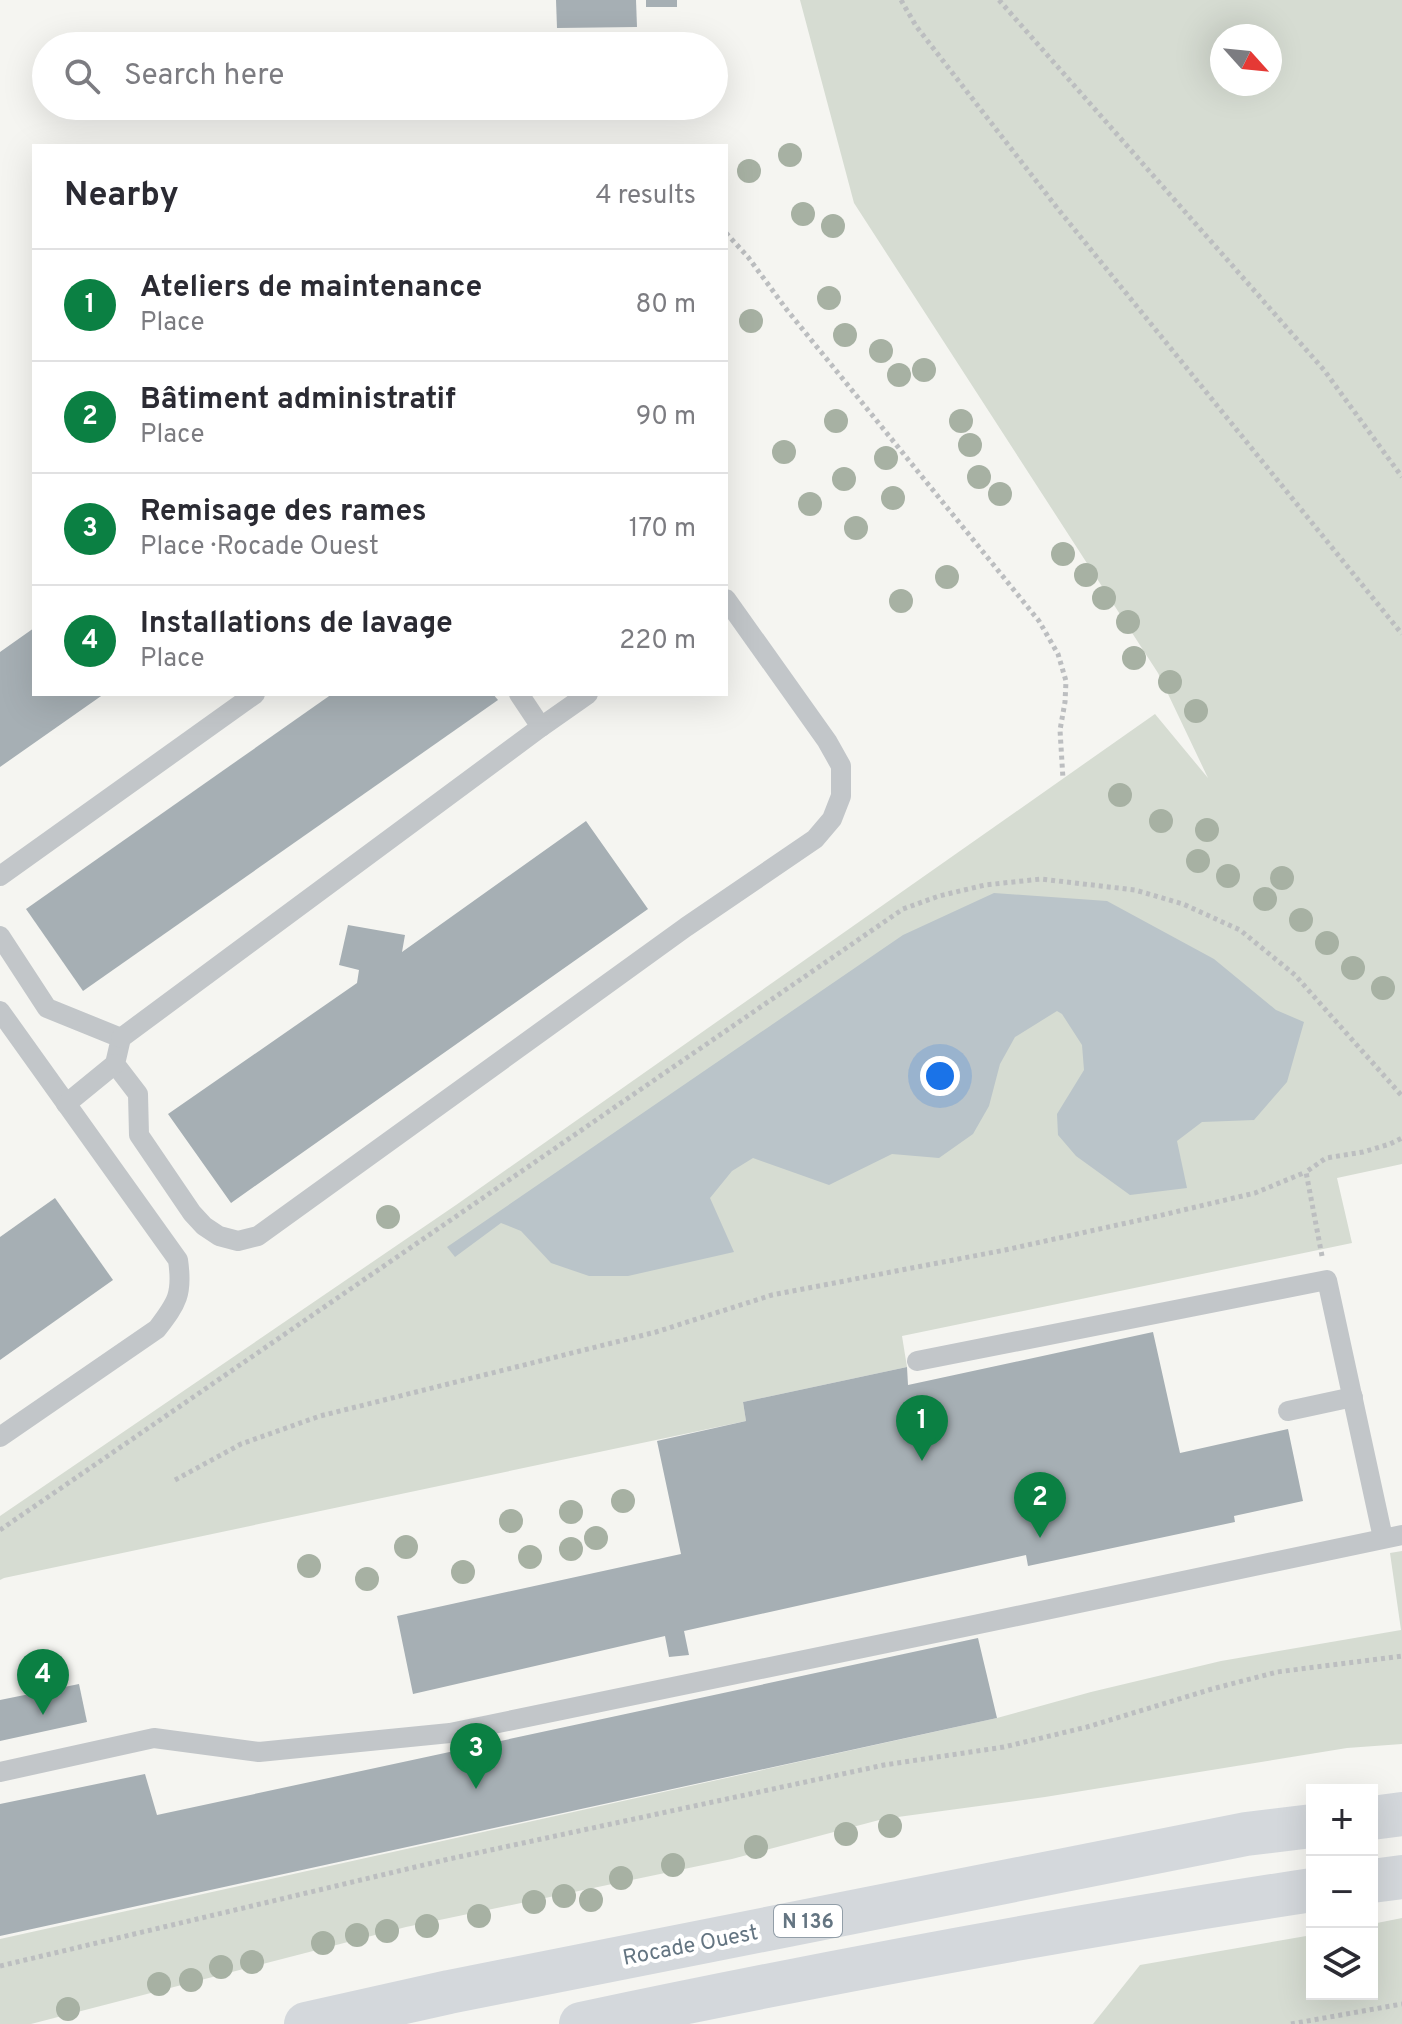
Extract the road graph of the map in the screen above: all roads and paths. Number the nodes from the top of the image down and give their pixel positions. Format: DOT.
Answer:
graph roads {
  1 [pos="901,0"];
  2 [pos="999,0"];
  3 [pos="728,235"];
  4 [pos="1402,477"];
  5 [pos="728,602"];
  6 [pos="1402,634"];
  7 [pos="252,696"];
  8 [pos="520,696"];
  9 [pos="585,696"];
  10 [pos="541,727"];
  11 [pos="1063,779"];
  12 [pos="0,876"];
  13 [pos="0,936"];
  14 [pos="0,1011"];
  15 [pos="121,1038"];
  16 [pos="115,1064"];
  17 [pos="1402,1096"];
  18 [pos="66,1104"];
  19 [pos="1402,1138"];
  20 [pos="1306,1172"];
  21 [pos="1327,1280"];
  22 [pos="917,1361"];
  23 [pos="1353,1397"];
  24 [pos="1288,1411"];
  25 [pos="0,1437"];
  26 [pos="175,1480"];
  27 [pos="0,1530"];
  28 [pos="1393,1536"];
  29 [pos="1402,1656"];
  30 [pos="0,1772"];
  31 [pos="1402,1814"];
  32 [pos="1378,1817"];
  33 [pos="1306,1827"];
  34 [pos="1402,1877"];
  35 [pos="1378,1880"];
  36 [pos="1306,1891"];
  37 [pos="0,1966"];
  38 [pos="1402,2004"];
  39 [pos="306,2024"];
  40 [pos="581,2024"];
  41 [pos="1291,2024"];
  1 -- 6 [label="path"];
  2 -- 4 [label="path"];
  3 -- 11 [label="path"];
  5 -- 16 [label="lane"];
  7 -- 12 [label="lane"];
  8 -- 10 [label="lane"];
  9 -- 10 [label="lane"];
  10 -- 15 [label="lane"];
  13 -- 15 [label="lane"];
  14 -- 18 [label="lane"];
  15 -- 16 [label="lane"];
  16 -- 18 [label="lane"];
  17 -- 27 [label="path"];
  18 -- 25 [label="lane"];
  19 -- 20 [label="path"];
  20 -- 21 [label="path"];
  20 -- 26 [label="path"];
  21 -- 22 [label="lane"];
  21 -- 23 [label="lane"];
  23 -- 24 [label="lane"];
  23 -- 28 [label="lane"];
  28 -- 30 [label="lane"];
  29 -- 37 [label="path"];
  31 -- 32 [label="highway"];
  33 -- 39 [label="highway, Rocade Ouest / N 136"];
  34 -- 35 [label="highway"];
  36 -- 40 [label="highway"];
  38 -- 41 [label="path"];
}
